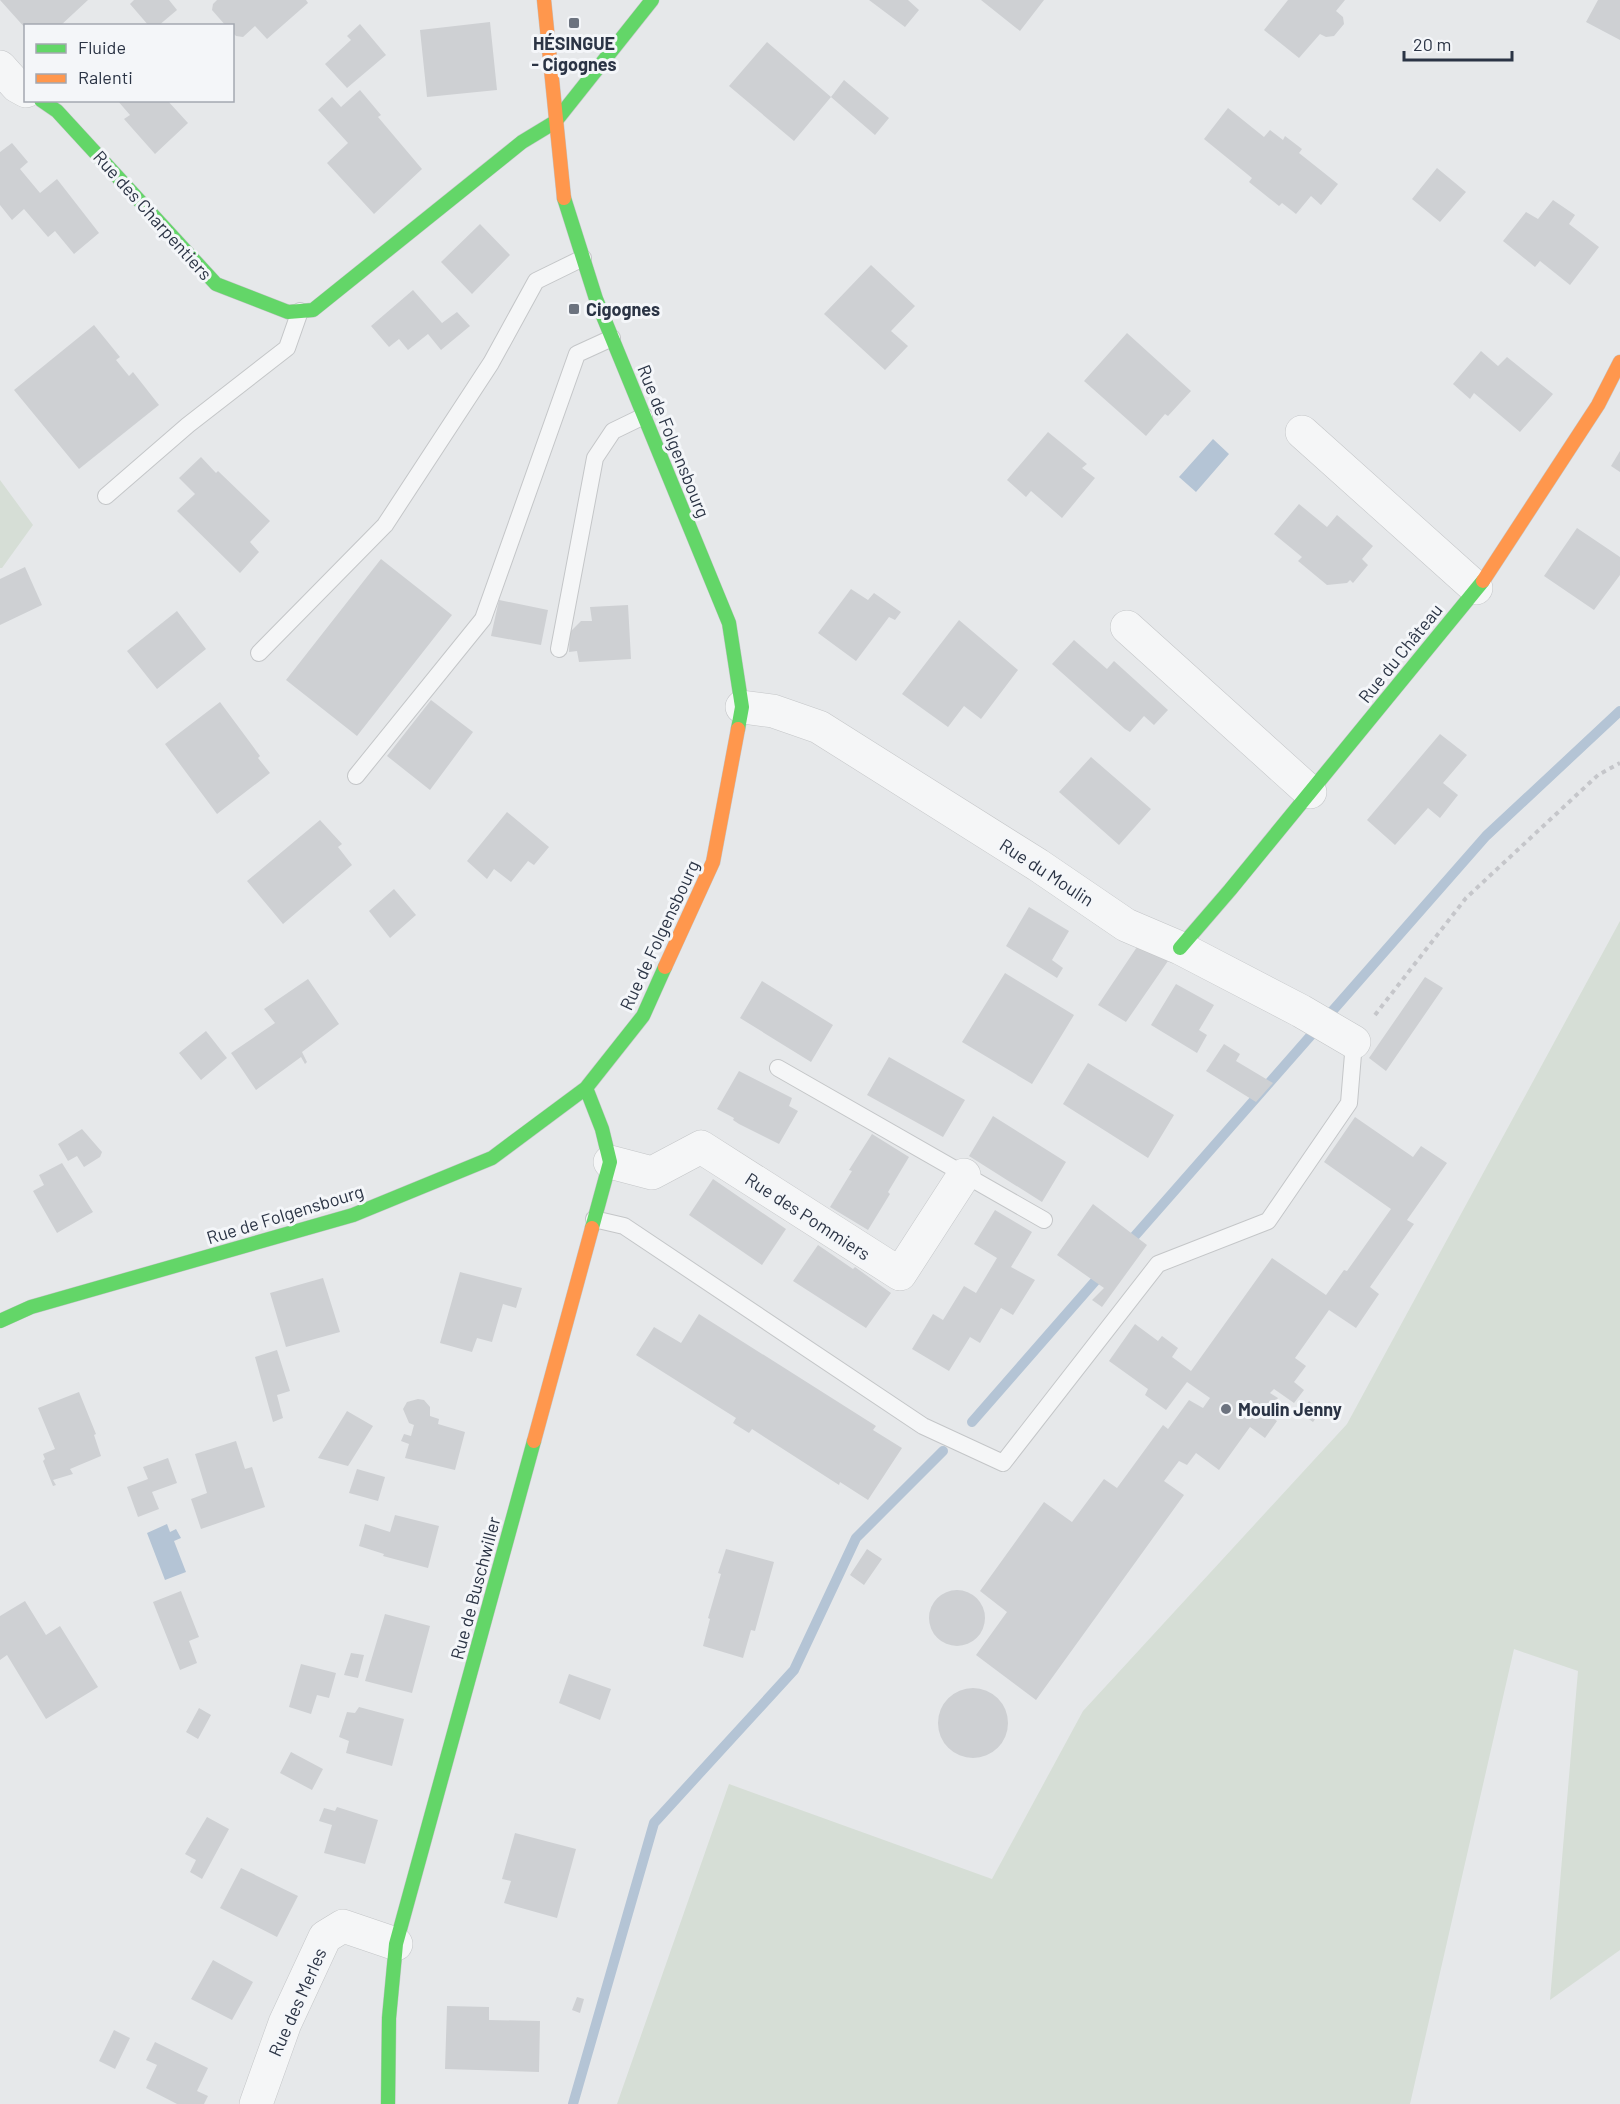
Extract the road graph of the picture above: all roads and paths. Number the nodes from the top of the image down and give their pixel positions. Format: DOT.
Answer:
graph roads {
  1 [pos="544,0"];
  2 [pos="652,0"];
  3 [pos="0,67"];
  4 [pos="24,90"];
  5 [pos="44,102"];
  6 [pos="555,122"];
  7 [pos="583,258"];
  8 [pos="307,310"];
  9 [pos="612,338"];
  10 [pos="1620,362"];
  11 [pos="644,416"];
  12 [pos="1302,432"];
  13 [pos="106,496"];
  14 [pos="1476,588"];
  15 [pos="1127,627"];
  16 [pos="558,649"];
  17 [pos="259,653"];
  18 [pos="742,707"];
  19 [pos="1620,763"];
  20 [pos="356,776"];
  21 [pos="1310,792"];
  22 [pos="1180,948"];
  23 [pos="1349,1039"];
  24 [pos="778,1068"];
  25 [pos="586,1088"];
  26 [pos="610,1162"];
  27 [pos="964,1175"];
  28 [pos="594,1219"];
  29 [pos="1044,1220"];
  30 [pos="0,1321"];
  31 [pos="396,1944"];
  32 [pos="256,2104"];
  33 [pos="388,2104"];
  1 -- 6 [label="street, Rue de Folgensbourg"];
  2 -- 6 [label="street"];
  3 -- 4 [label="street"];
  5 -- 8 [label="street, Rue des Charpentiers"];
  6 -- 7 [label="street, Rue de Folgensbourg"];
  6 -- 8 [label="street"];
  7 -- 9 [label="street, Rue de Folgensbourg"];
  7 -- 17 [label="lane"];
  8 -- 13 [label="lane"];
  9 -- 11 [label="street, Rue de Folgensbourg"];
  9 -- 20 [label="lane"];
  10 -- 14 [label="street, Rue du Château"];
  11 -- 16 [label="lane"];
  11 -- 18 [label="street, Rue de Folgensbourg"];
  12 -- 14 [label="street"];
  14 -- 21 [label="street, Rue du Château"];
  15 -- 21 [label="street"];
  18 -- 22 [label="street, Rue du Moulin"];
  18 -- 25 [label="street, Rue de Folgensbourg"];
  19 -- 23 [label="path"];
  21 -- 22 [label="street, Rue du Château"];
  22 -- 23 [label="street, Rue du Moulin"];
  23 -- 28 [label="lane"];
  24 -- 27 [label="lane"];
  25 -- 26 [label="street, Rue de Buschwiller"];
  25 -- 30 [label="street, Rue de Folgensbourg"];
  26 -- 27 [label="street, Rue des Pommiers"];
  26 -- 28 [label="street, Rue de Buschwiller"];
  27 -- 29 [label="lane"];
  28 -- 31 [label="street, Rue de Buschwiller"];
  31 -- 32 [label="street, Rue des Merles"];
  31 -- 33 [label="street, Rue de Buschwiller"];
}
